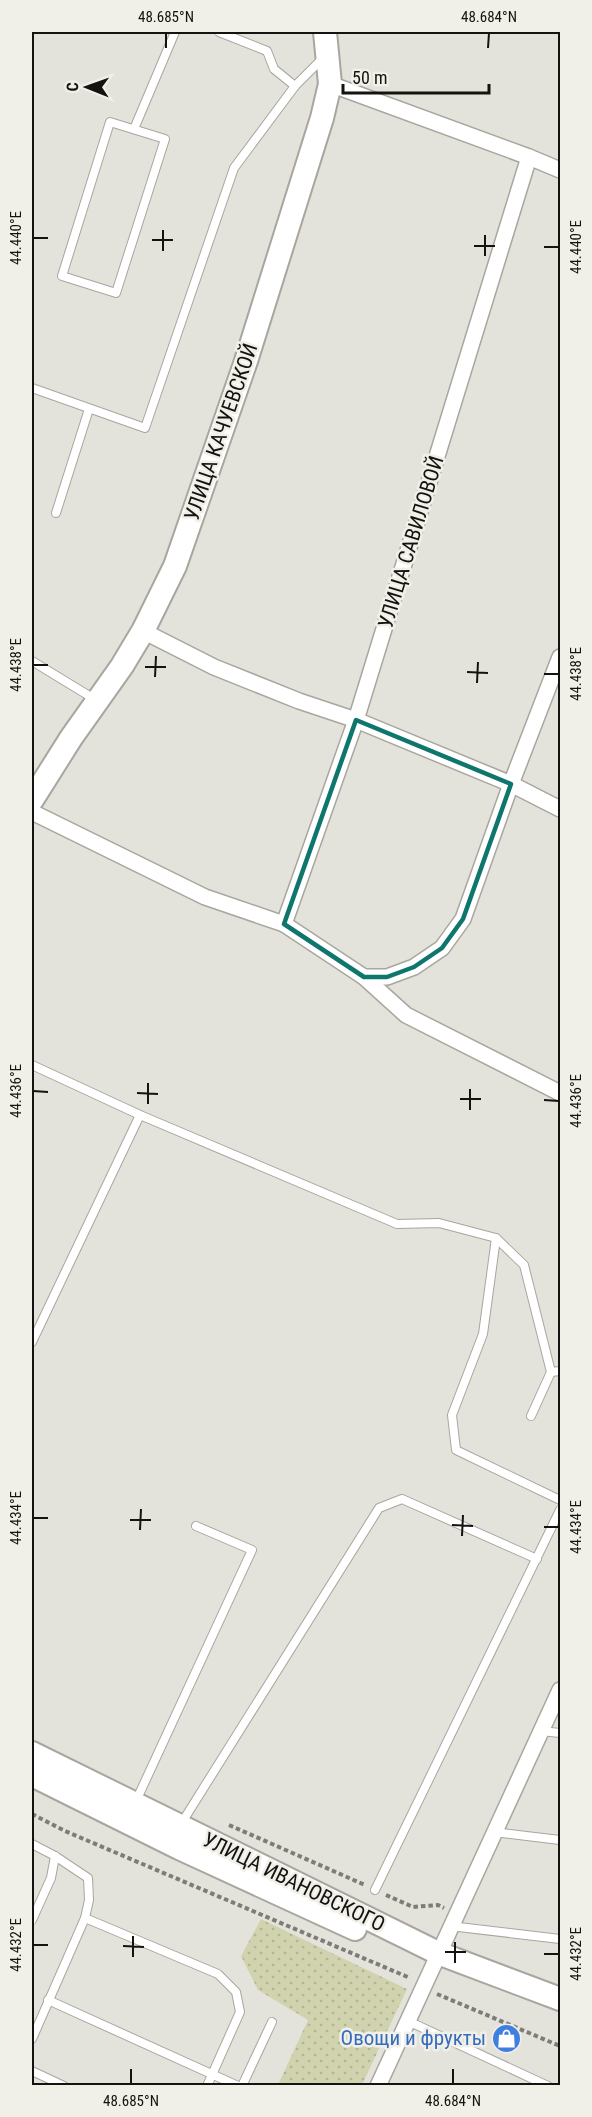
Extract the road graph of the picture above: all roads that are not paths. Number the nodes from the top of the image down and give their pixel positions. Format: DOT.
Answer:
graph roads {
  1 [pos="175,32"];
  2 [pos="219,32"];
  3 [pos="327,42"];
  4 [pos="330,84"];
  5 [pos="295,86"];
  6 [pos="134,129"];
  7 [pos="529,157"];
  8 [pos="561,170"];
  9 [pos="32,388"];
  10 [pos="89,409"];
  11 [pos="56,513"];
  12 [pos="143,631"];
  13 [pos="561,657"];
  14 [pos="32,661"];
  15 [pos="98,700"];
  16 [pos="356,720"];
  17 [pos="511,784"];
  18 [pos="32,800"];
  19 [pos="561,809"];
  20 [pos="32,812"];
  21 [pos="284,924"];
  22 [pos="364,977"];
  23 [pos="32,1065"];
  24 [pos="561,1093"];
  25 [pos="140,1115"];
  26 [pos="496,1238"];
  27 [pos="32,1342"];
  28 [pos="561,1371"];
  29 [pos="551,1372"];
  30 [pos="531,1416"];
  31 [pos="561,1500"];
  32 [pos="561,1510"];
  33 [pos="196,1526"];
  34 [pos="537,1559"];
  35 [pos="561,1690"];
  36 [pos="542,1731"];
  37 [pos="561,1733"];
  38 [pos="32,1753"];
  39 [pos="32,1775"];
  40 [pos="135,1804"];
  41 [pos="180,1826"];
  42 [pos="494,1832"];
  43 [pos="561,1840"];
  44 [pos="32,1844"];
  45 [pos="55,1856"];
  46 [pos="375,1890"];
  47 [pos="85,1918"];
  48 [pos="32,1920"];
  49 [pos="453,1920"];
  50 [pos="561,1939"];
  51 [pos="435,1960"];
  52 [pos="561,1999"];
  53 [pos="48,2000"];
  54 [pos="561,2016"];
  55 [pos="407,2021"];
  56 [pos="272,2022"];
  57 [pos="32,2039"];
  58 [pos="32,2071"];
  59 [pos="212,2074"];
  60 [pos="64,2085"];
  61 [pos="207,2085"];
  62 [pos="240,2085"];
  63 [pos="378,2085"];
  64 [pos="548,2085"];
  1 -- 6 [label="lane"];
  2 -- 5 [label="lane"];
  3 -- 4 [label="street, УЛИЦА КАЧУЕВСКОЙ"];
  3 -- 5 [label="lane"];
  4 -- 7 [label="street"];
  4 -- 12 [label="street, УЛИЦА КАЧУЕВСКОЙ"];
  5 -- 10 [label="lane"];
  6 -- 6 [label="lane"];
  7 -- 8 [label="street"];
  7 -- 16 [label="street, УЛИЦА САВИЛОВОЙ"];
  9 -- 10 [label="lane"];
  10 -- 11 [label="lane"];
  12 -- 15 [label="street, УЛИЦА КАЧУЕВСКОЙ"];
  12 -- 16 [label="street"];
  13 -- 17 [label="street"];
  14 -- 15 [label="lane"];
  15 -- 18 [label="street, УЛИЦА КАЧУЕВСКОЙ"];
  16 -- 17 [label="street"];
  16 -- 21 [label="street, УЛИЦА САВИЛОВОЙ"];
  17 -- 19 [label="street"];
  17 -- 22 [label="street"];
  20 -- 21 [label="street"];
  21 -- 22 [label="street"];
  22 -- 24 [label="street"];
  23 -- 25 [label="lane"];
  25 -- 26 [label="lane"];
  25 -- 27 [label="lane"];
  26 -- 29 [label="lane"];
  26 -- 31 [label="lane"];
  28 -- 29 [label="lane"];
  29 -- 30 [label="lane"];
  32 -- 34 [label="lane"];
  33 -- 40 [label="lane"];
  34 -- 41 [label="lane"];
  34 -- 46 [label="lane"];
  35 -- 36 [label="street"];
  36 -- 37 [label="lane"];
  36 -- 42 [label="street"];
  38 -- 40 [label="street, УЛИЦА ИВАНОВСКОГО"];
  39 -- 51 [label="street, УЛИЦА ИВАНОВСКОГО"];
  40 -- 41 [label="street, УЛИЦА ИВАНОВСКОГО"];
  41 -- 51 [label="street, УЛИЦА ИВАНОВСКОГО"];
  42 -- 43 [label="lane"];
  42 -- 49 [label="street"];
  44 -- 45 [label="lane"];
  45 -- 47 [label="lane"];
  45 -- 48 [label="lane"];
  47 -- 53 [label="lane"];
  47 -- 59 [label="lane"];
  49 -- 50 [label="lane"];
  49 -- 51 [label="street"];
  51 -- 52 [label="street, УЛИЦА ИВАНОВСКОГО"];
  51 -- 54 [label="street, УЛИЦА ИВАНОВСКОГО"];
  51 -- 55 [label="street"];
  53 -- 57 [label="lane"];
  53 -- 59 [label="lane"];
  55 -- 63 [label="street"];
  55 -- 64 [label="lane"];
  56 -- 62 [label="lane"];
  58 -- 60 [label="lane"];
  59 -- 61 [label="lane"];
  59 -- 62 [label="lane"];
}
